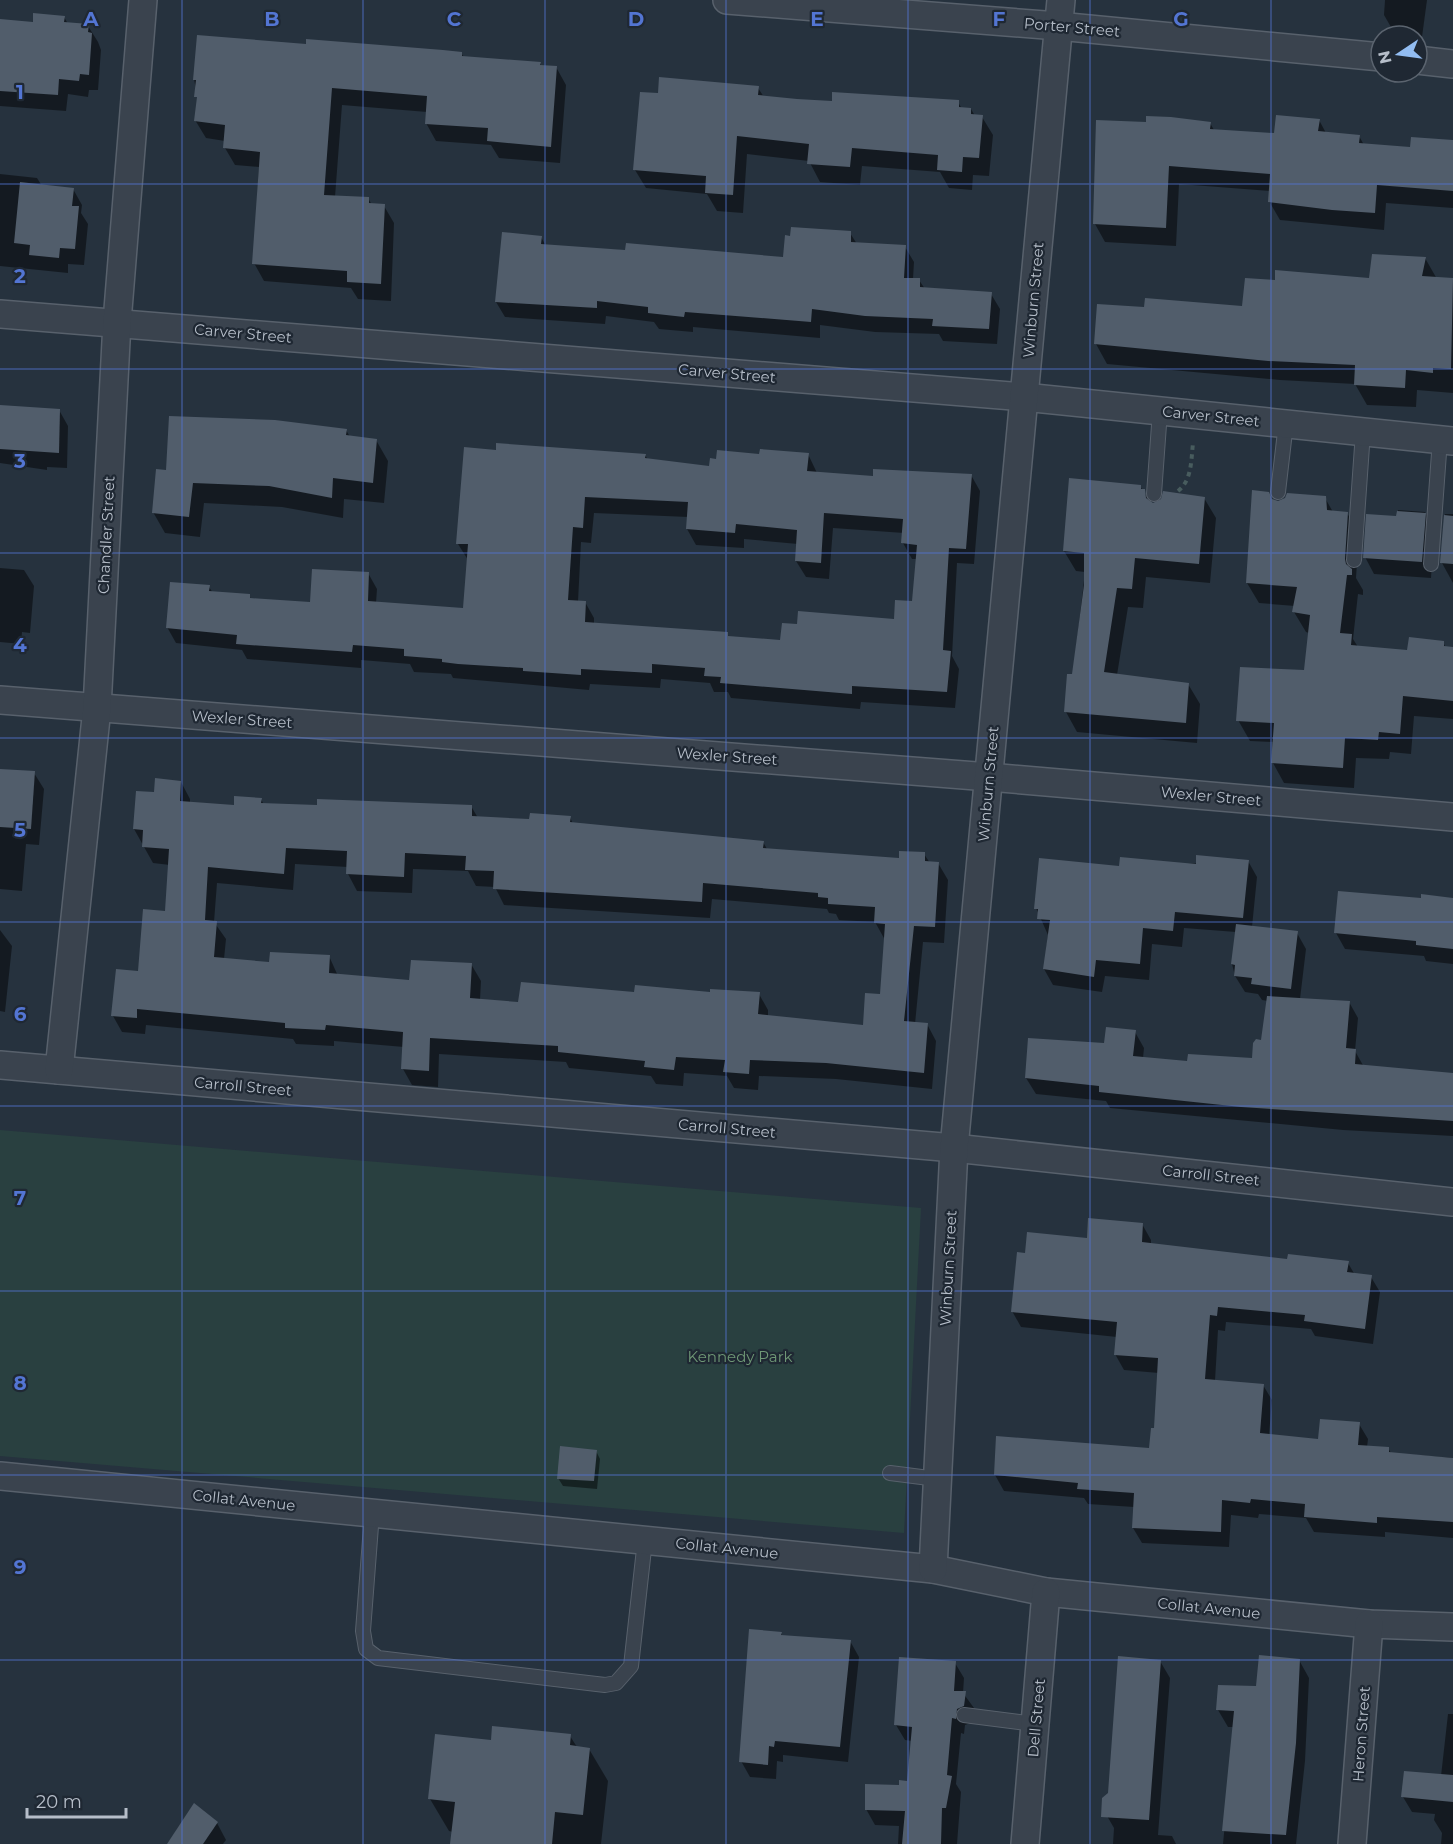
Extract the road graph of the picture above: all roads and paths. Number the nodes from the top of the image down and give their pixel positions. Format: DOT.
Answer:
graph roads {
  1 [pos="143,0"];
  2 [pos="727,0"];
  3 [pos="1060,13"];
  4 [pos="1369,55"];
  5 [pos="1429,61"];
  6 [pos="1453,64"];
  7 [pos="0,314"];
  8 [pos="117,322"];
  9 [pos="1024,397"];
  10 [pos="1160,411"];
  11 [pos="1196,415"];
  12 [pos="1286,423"];
  13 [pos="1363,432"];
  14 [pos="1446,440"];
  15 [pos="1155,479"];
  16 [pos="1278,492"];
  17 [pos="1154,494"];
  18 [pos="1354,560"];
  19 [pos="1431,564"];
  20 [pos="0,700"];
  21 [pos="97,708"];
  22 [pos="989,777"];
  23 [pos="1453,817"];
  24 [pos="0,1065"];
  25 [pos="59,1070"];
  26 [pos="954,1148"];
  27 [pos="1453,1202"];
  28 [pos="890,1473"];
  29 [pos="0,1476"];
  30 [pos="937,1479"];
  31 [pos="372,1513"];
  32 [pos="645,1540"];
  33 [pos="933,1569"];
  34 [pos="1046,1592"];
  35 [pos="1369,1624"];
  36 [pos="1453,1627"];
  37 [pos="964,1715"];
  38 [pos="1035,1724"];
  39 [pos="1025,1844"];
  40 [pos="1352,1844"];
  1 -- 8 [label="street, Chandler Street"];
  2 -- 3 [label="street, Porter Street"];
  3 -- 4 [label="street, Porter Street"];
  3 -- 9 [label="street, Winburn Street"];
  5 -- 6 [label="street"];
  7 -- 8 [label="street, Carver Street"];
  8 -- 9 [label="street, Carver Street"];
  8 -- 21 [label="street, Chandler Street"];
  9 -- 10 [label="street, Carver Street"];
  9 -- 22 [label="street, Winburn Street"];
  10 -- 11 [label="street, Carver Street"];
  10 -- 15 [label="lane"];
  11 -- 12 [label="street, Carver Street"];
  11 -- 15 [label="path"];
  12 -- 13 [label="street, Carver Street"];
  12 -- 16 [label="lane"];
  13 -- 14 [label="street, Carver Street"];
  13 -- 18 [label="lane"];
  14 -- 19 [label="lane"];
  15 -- 17 [label="lane"];
  20 -- 21 [label="street, Wexler Street"];
  21 -- 22 [label="street, Wexler Street"];
  21 -- 25 [label="street, Chandler Street"];
  22 -- 23 [label="street, Wexler Street"];
  22 -- 26 [label="street, Winburn Street"];
  24 -- 25 [label="street, Carroll Street"];
  25 -- 26 [label="street, Carroll Street"];
  26 -- 27 [label="street, Carroll Street"];
  26 -- 30 [label="street, Winburn Street"];
  28 -- 30 [label="lane"];
  29 -- 31 [label="street, Collat Avenue"];
  30 -- 33 [label="street, Winburn Street"];
  31 -- 32 [label="street, Collat Avenue"];
  31 -- 32 [label="lane"];
  32 -- 33 [label="street, Collat Avenue"];
  33 -- 34 [label="street, Collat Avenue"];
  34 -- 35 [label="street, Collat Avenue"];
  34 -- 38 [label="street, Dell Street"];
  35 -- 36 [label="street, Collat Avenue"];
  35 -- 40 [label="street, Heron Street"];
  37 -- 38 [label="lane"];
  38 -- 39 [label="street, Dell Street"];
}
